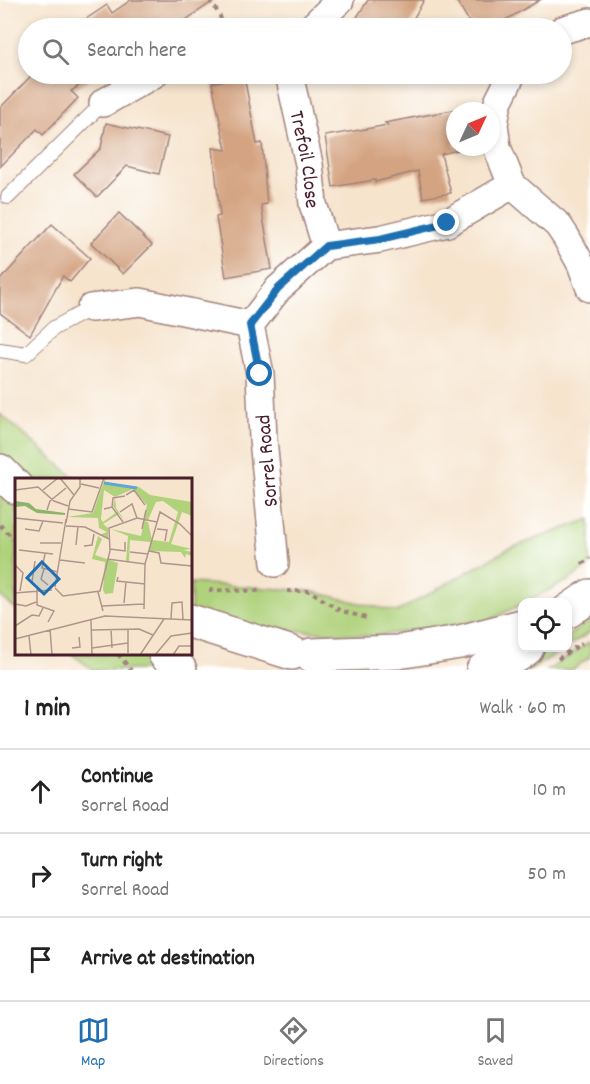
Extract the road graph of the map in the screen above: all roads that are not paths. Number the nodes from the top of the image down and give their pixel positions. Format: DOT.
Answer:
graph roads {
  1 [pos="340,0"];
  2 [pos="321,18"];
  3 [pos="590,22"];
  4 [pos="572,27"];
  5 [pos="136,84"];
  6 [pos="291,84"];
  7 [pos="507,84"];
  8 [pos="103,103"];
  9 [pos="512,185"];
  10 [pos="8,197"];
  11 [pos="326,246"];
  12 [pos="590,288"];
  13 [pos="91,308"];
  14 [pos="250,325"];
  15 [pos="0,350"];
  16 [pos="0,471"];
  17 [pos="15,486"];
  18 [pos="275,563"];
  19 [pos="590,596"];
  20 [pos="572,608"];
  21 [pos="192,622"];
  22 [pos="518,627"];
  23 [pos="521,652"];
  24 [pos="166,655"];
  25 [pos="312,659"];
  26 [pos="180,670"];
  27 [pos="253,670"];
  28 [pos="483,670"];
  1 -- 2 [label="street"];
  3 -- 4 [label="street"];
  5 -- 8 [label="street"];
  6 -- 11 [label="street, Trefoil Close"];
  7 -- 9 [label="street"];
  8 -- 10 [label="lane"];
  9 -- 11 [label="street"];
  9 -- 12 [label="street"];
  11 -- 14 [label="street"];
  13 -- 14 [label="street"];
  13 -- 15 [label="lane"];
  14 -- 18 [label="street, Sorrel Road"];
  16 -- 17 [label="street"];
  19 -- 20 [label="street"];
  21 -- 25 [label="street"];
  22 -- 25 [label="street"];
  23 -- 28 [label="street"];
  24 -- 26 [label="street"];
  25 -- 27 [label="street"];
}
